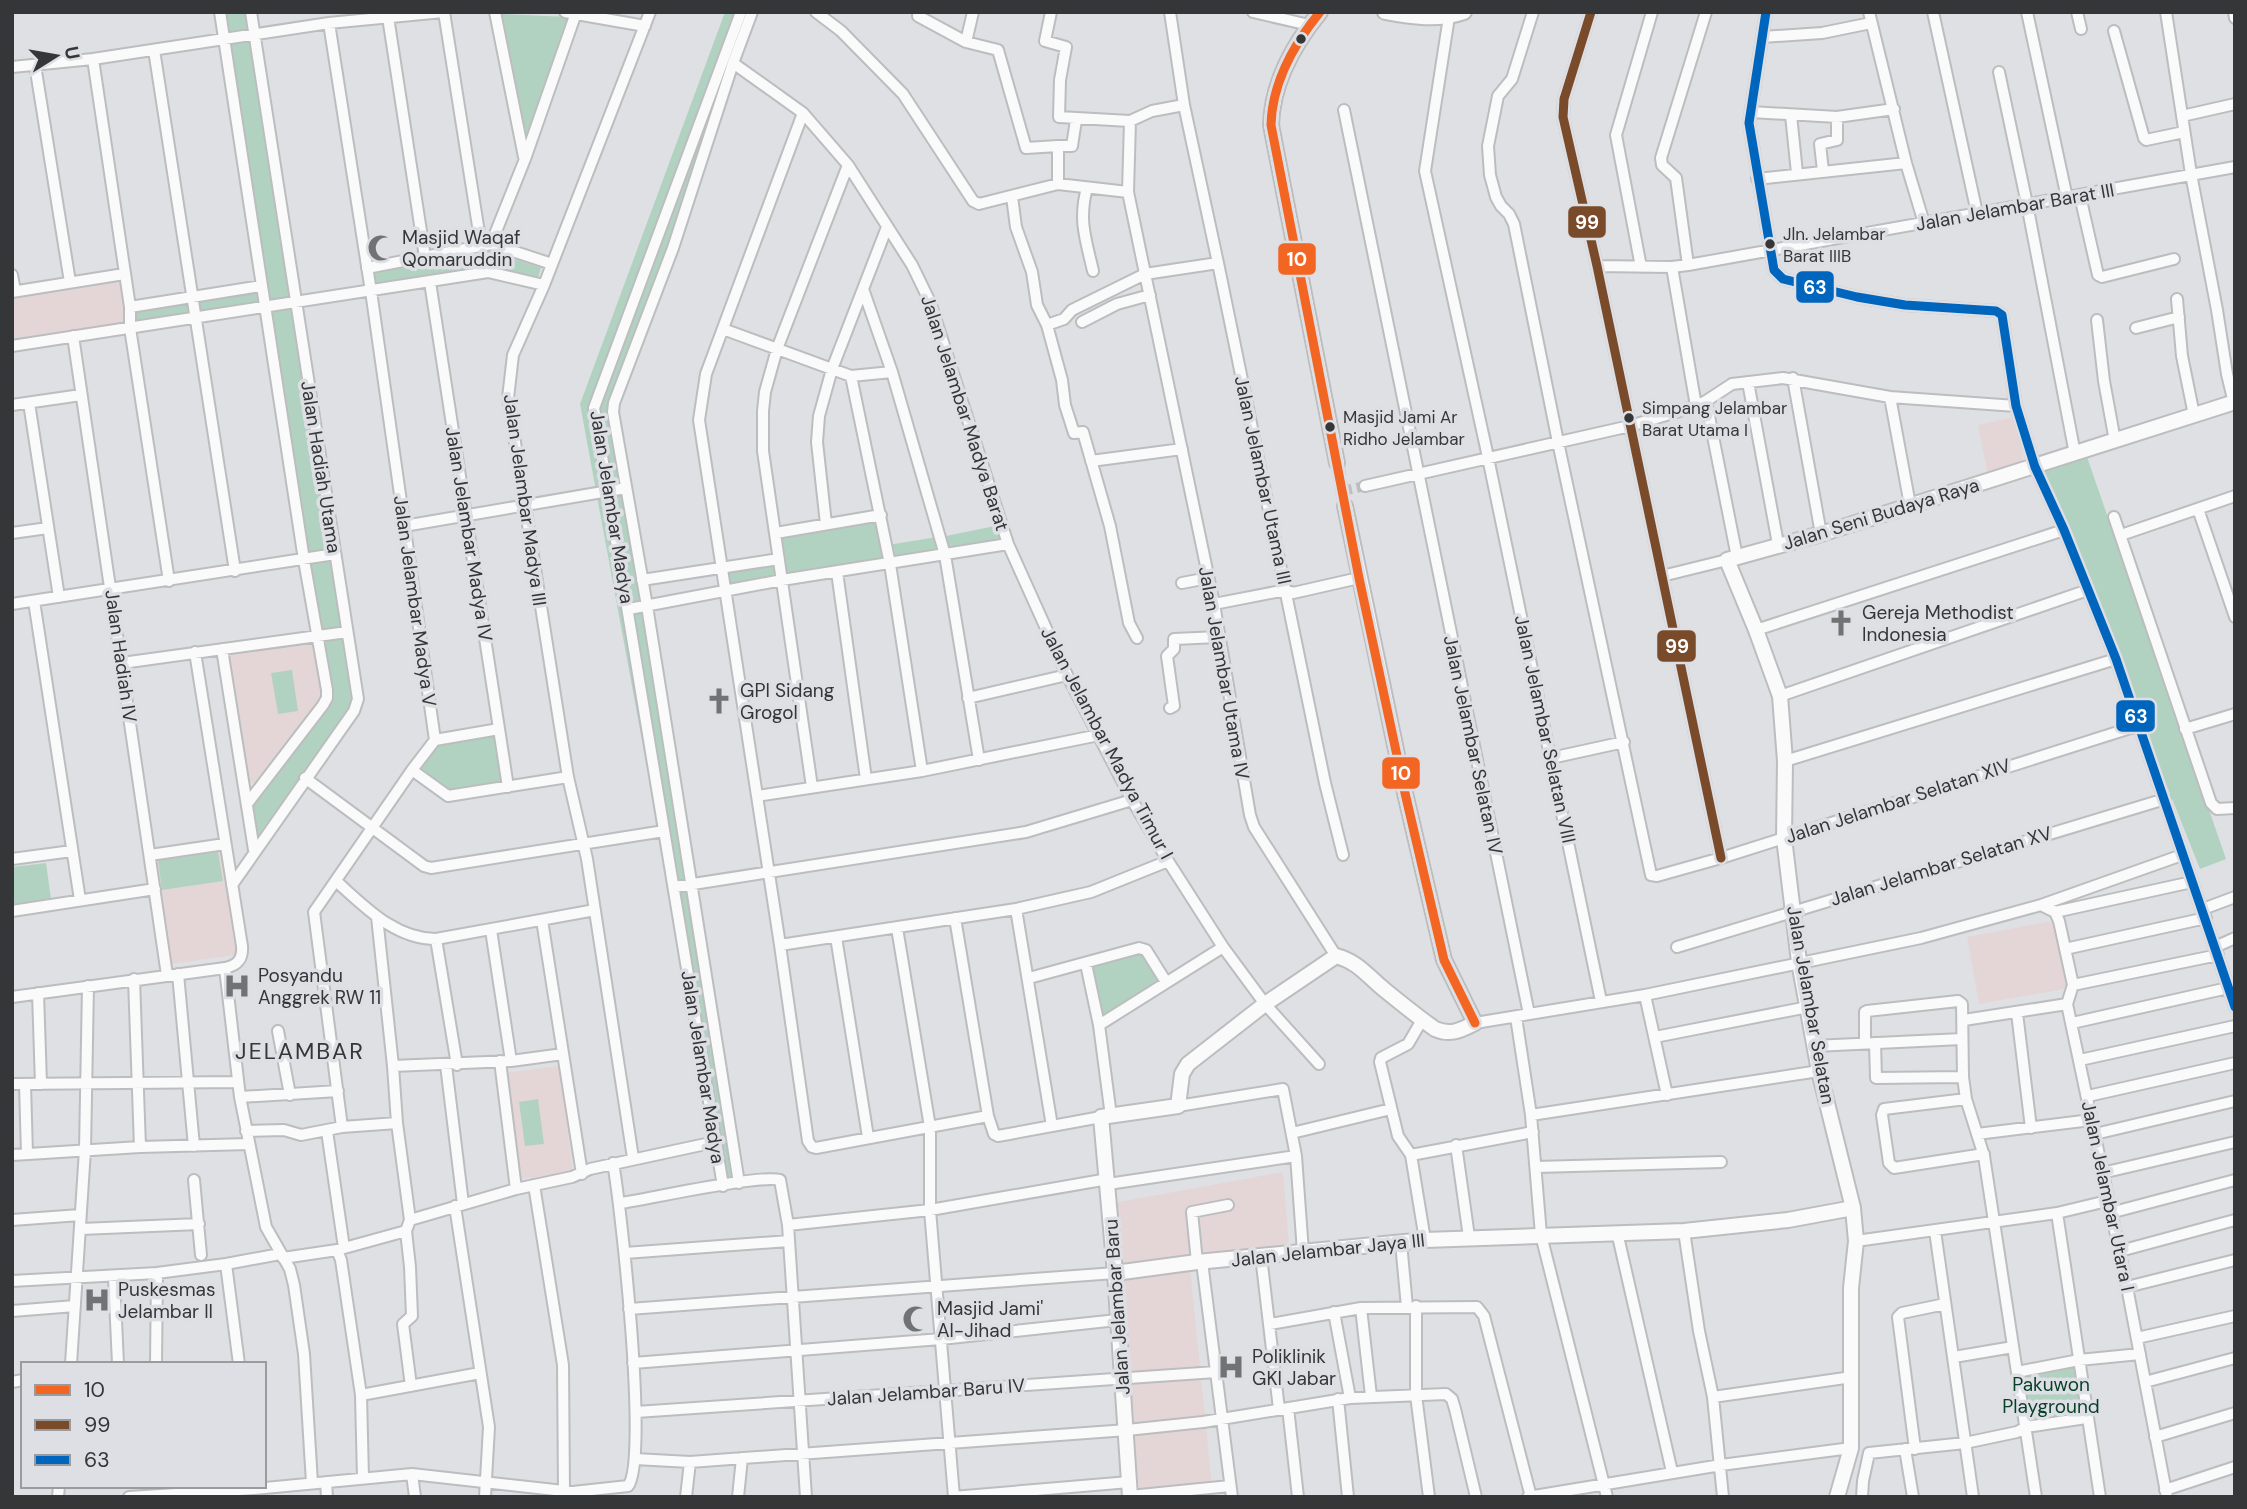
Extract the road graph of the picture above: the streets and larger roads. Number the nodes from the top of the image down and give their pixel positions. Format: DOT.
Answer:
graph roads {
  1 [pos="220,12"];
  2 [pos="251,12"];
  3 [pos="444,12"];
  4 [pos="495,12"];
  5 [pos="565,12"];
  6 [pos="650,12"];
  7 [pos="741,12"];
  8 [pos="752,12"];
  9 [pos="816,12"];
  10 [pos="973,12"];
  11 [pos="1051,12"];
  12 [pos="1170,12"];
  13 [pos="1253,12"];
  14 [pos="1320,12"];
  15 [pos="1385,12"];
  16 [pos="1464,12"];
  17 [pos="1533,12"];
  18 [pos="1591,12"];
  19 [pos="1652,12"];
  20 [pos="1706,12"];
  21 [pos="1766,12"];
  22 [pos="1933,12"];
  23 [pos="2027,12"];
  24 [pos="2077,12"];
  25 [pos="2166,12"];
  26 [pos="2234,12"];
  27 [pos="576,13"];
  28 [pos="918,16"];
  29 [pos="1449,17"];
  30 [pos="387,18"];
  31 [pos="1870,18"];
  32 [pos="2235,18"];
  33 [pos="329,23"];
  34 [pos="1309,25"];
  35 [pos="646,26"];
  36 [pos="2081,29"];
  37 [pos="2114,31"];
  38 [pos="254,34"];
  39 [pos="1762,37"];
  40 [pos="224,40"];
  41 [pos="965,42"];
  42 [pos="154,50"];
  43 [pos="93,59"];
  44 [pos="733,63"];
  45 [pos="35,65"];
  46 [pos="12,67"];
  47 [pos="1999,72"];
  48 [pos="2235,104"];
  49 [pos="1184,105"];
  50 [pos="1894,108"];
  51 [pos="1344,110"];
  52 [pos="1751,112"];
  53 [pos="803,113"];
  54 [pos="1791,115"];
  55 [pos="2182,116"];
  56 [pos="1837,117"];
  57 [pos="1076,120"];
  58 [pos="1130,121"];
  59 [pos="2184,132"];
  60 [pos="1058,146"];
  61 [pos="525,159"];
  62 [pos="1906,163"];
  63 [pos="848,165"];
  64 [pos="2235,167"];
  65 [pos="1823,171"];
  66 [pos="1797,173"];
  67 [pos="2191,174"];
  68 [pos="1757,179"];
  69 [pos="1058,184"];
  70 [pos="1087,188"];
  71 [pos="1128,192"];
  72 [pos="2080,196"];
  73 [pos="1012,197"];
  74 [pos="2067,198"];
  75 [pos="2027,204"];
  76 [pos="1977,213"];
  77 [pos="1924,223"];
  78 [pos="887,227"];
  79 [pos="657,240"];
  80 [pos="486,244"];
  81 [pos="673,248"];
  82 [pos="1771,250"];
  83 [pos="425,257"];
  84 [pos="2174,259"];
  85 [pos="649,260"];
  86 [pos="1218,262"];
  87 [pos="552,264"];
  88 [pos="1688,265"];
  89 [pos="1597,266"];
  90 [pos="666,267"];
  91 [pos="1641,267"];
  92 [pos="1672,267"];
  93 [pos="368,268"];
  94 [pos="1093,271"];
  95 [pos="124,274"];
  96 [pos="1145,274"];
  97 [pos="12,275"];
  98 [pos="70,282"];
  99 [pos="430,282"];
  100 [pos="544,285"];
  101 [pos="261,286"];
  102 [pos="863,289"];
  103 [pos="14,291"];
  104 [pos="371,291"];
  105 [pos="1150,295"];
  106 [pos="192,296"];
  107 [pos="2177,299"];
  108 [pos="295,303"];
  109 [pos="130,307"];
  110 [pos="264,307"];
  111 [pos="195,317"];
  112 [pos="2179,317"];
  113 [pos="2096,320"];
  114 [pos="1082,322"];
  115 [pos="1047,325"];
  116 [pos="130,328"];
  117 [pos="2136,328"];
  118 [pos="723,329"];
  119 [pos="73,337"];
  120 [pos="12,346"];
  121 [pos="777,349"];
  122 [pos="832,369"];
  123 [pos="892,372"];
  124 [pos="851,376"];
  125 [pos="1793,378"];
  126 [pos="1748,382"];
  127 [pos="81,395"];
  128 [pos="1890,397"];
  129 [pos="2235,402"];
  130 [pos="29,403"];
  131 [pos="1701,404"];
  132 [pos="12,405"];
  133 [pos="2016,406"];
  134 [pos="2194,415"];
  135 [pos="1630,426"];
  136 [pos="2115,441"];
  137 [pos="1558,442"];
  138 [pos="1182,449"];
  139 [pos="2075,454"];
  140 [pos="1488,458"];
  141 [pos="1091,461"];
  142 [pos="1337,463"];
  143 [pos="2035,467"];
  144 [pos="1418,476"];
  145 [pos="1365,486"];
  146 [pos="626,488"];
  147 [pos="607,491"];
  148 [pos="2235,496"];
  149 [pos="524,505"];
  150 [pos="1910,505"];
  151 [pos="1345,506"];
  152 [pos="2197,509"];
  153 [pos="466,515"];
  154 [pos="881,515"];
  155 [pos="2114,517"];
  156 [pos="826,524"];
  157 [pos="404,526"];
  158 [pos="48,528"];
  159 [pos="2064,530"];
  160 [pos="12,533"];
  161 [pos="776,533"];
  162 [pos="1821,534"];
  163 [pos="2121,535"];
  164 [pos="1009,544"];
  165 [pos="1778,544"];
  166 [pos="335,554"];
  167 [pos="945,555"];
  168 [pos="1732,558"];
  169 [pos="304,559"];
  170 [pos="779,559"];
  171 [pos="891,564"];
  172 [pos="723,568"];
  173 [pos="235,571"];
  174 [pos="837,572"];
  175 [pos="1662,576"];
  176 [pos="1208,578"];
  177 [pos="1359,578"];
  178 [pos="642,580"];
  179 [pos="782,580"];
  180 [pos="169,581"];
  181 [pos="1182,583"];
  182 [pos="111,589"];
  183 [pos="1286,590"];
  184 [pos="2088,590"];
  185 [pos="726,591"];
  186 [pos="59,597"];
  187 [pos="34,601"];
  188 [pos="12,604"];
  189 [pos="1214,604"];
  190 [pos="646,606"];
  191 [pos="629,609"];
  192 [pos="2235,617"];
  193 [pos="1756,630"];
  194 [pos="347,632"];
  195 [pos="319,636"];
  196 [pos="1219,636"];
  197 [pos="1137,638"];
  198 [pos="222,649"];
  199 [pos="195,652"];
  200 [pos="2116,659"];
  201 [pos="122,663"];
  202 [pos="1067,675"];
  203 [pos="1780,696"];
  204 [pos="968,698"];
  205 [pos="1170,708"];
  206 [pos="2235,714"];
  207 [pos="2140,725"];
  208 [pos="499,729"];
  209 [pos="2185,729"];
  210 [pos="1099,735"];
  211 [pos="436,740"];
  212 [pos="1624,742"];
  213 [pos="1551,758"];
  214 [pos="979,760"];
  215 [pos="1785,761"];
  216 [pos="412,770"];
  217 [pos="922,771"];
  218 [pos="568,777"];
  219 [pos="305,778"];
  220 [pos="866,779"];
  221 [pos="509,787"];
  222 [pos="812,788"];
  223 [pos="757,796"];
  224 [pos="2165,799"];
  225 [pos="1132,800"];
  226 [pos="247,804"];
  227 [pos="2235,808"];
  228 [pos="371,829"];
  229 [pos="664,831"];
  230 [pos="1784,838"];
  231 [pos="225,844"];
  232 [pos="583,844"];
  233 [pos="254,850"];
  234 [pos="72,851"];
  235 [pos="150,855"];
  236 [pos="1343,855"];
  237 [pos="2182,855"];
  238 [pos="1721,858"];
  239 [pos="12,859"];
  240 [pos="1168,861"];
  241 [pos="768,871"];
  242 [pos="336,881"];
  243 [pos="2192,882"];
  244 [pos="691,884"];
  245 [pos="232,885"];
  246 [pos="674,887"];
  247 [pos="155,889"];
  248 [pos="2235,897"];
  249 [pos="80,900"];
  250 [pos="2041,905"];
  251 [pos="1016,909"];
  252 [pos="595,910"];
  253 [pos="12,911"];
  254 [pos="1793,911"];
  255 [pos="2055,912"];
  256 [pos="2204,913"];
  257 [pos="377,917"];
  258 [pos="955,918"];
  259 [pos="542,920"];
  260 [pos="897,928"];
  261 [pos="491,930"];
  262 [pos="836,937"];
  263 [pos="2235,938"];
  264 [pos="436,939"];
  265 [pos="780,946"];
  266 [pos="1223,947"];
  267 [pos="1677,947"];
  268 [pos="2065,949"];
  269 [pos="2216,951"];
  270 [pos="1336,956"];
  271 [pos="1800,962"];
  272 [pos="1086,964"];
  273 [pos="225,968"];
  274 [pos="173,975"];
  275 [pos="1029,978"];
  276 [pos="134,979"];
  277 [pos="1166,982"];
  278 [pos="2073,985"];
  279 [pos="88,986"];
  280 [pos="2228,988"];
  281 [pos="38,993"];
  282 [pos="1645,995"];
  283 [pos="12,997"];
  284 [pos="1601,1000"];
  285 [pos="1265,1004"];
  286 [pos="2067,1004"];
  287 [pos="1808,1007"];
  288 [pos="2235,1007"];
  289 [pos="2017,1013"];
  290 [pos="1529,1014"];
  291 [pos="1516,1017"];
  292 [pos="1422,1020"];
  293 [pos="1964,1020"];
  294 [pos="2078,1022"];
  295 [pos="1475,1023"];
  296 [pos="1098,1025"];
  297 [pos="2235,1026"];
  298 [pos="278,1031"];
  299 [pos="1655,1037"];
  300 [pos="1962,1039"];
  301 [pos="1870,1042"];
  302 [pos="1814,1046"];
  303 [pos="563,1054"];
  304 [pos="2080,1060"];
  305 [pos="505,1061"];
  306 [pos="2235,1063"];
  307 [pos="1320,1064"];
  308 [pos="452,1065"];
  309 [pos="393,1066"];
  310 [pos="1819,1071"];
  311 [pos="1963,1077"];
  312 [pos="187,1082"];
  313 [pos="238,1082"];
  314 [pos="87,1083"];
  315 [pos="136,1083"];
  316 [pos="12,1084"];
  317 [pos="25,1084"];
  318 [pos="41,1084"];
  319 [pos="338,1091"];
  320 [pos="290,1095"];
  321 [pos="1667,1095"];
  322 [pos="2092,1095"];
  323 [pos="240,1097"];
  324 [pos="1966,1099"];
  325 [pos="2235,1101"];
  326 [pos="1178,1106"];
  327 [pos="1391,1109"];
  328 [pos="1531,1115"];
  329 [pos="988,1116"];
  330 [pos="1106,1116"];
  331 [pos="2091,1120"];
  332 [pos="397,1123"];
  333 [pos="1052,1126"];
  334 [pos="342,1127"];
  335 [pos="930,1127"];
  336 [pos="2031,1128"];
  337 [pos="246,1131"];
  338 [pos="327,1131"];
  339 [pos="1533,1132"];
  340 [pos="1292,1133"];
  341 [pos="1977,1134"];
  342 [pos="2095,1134"];
  343 [pos="867,1138"];
  344 [pos="715,1142"];
  345 [pos="2235,1142"];
  346 [pos="249,1144"];
  347 [pos="1456,1145"];
  348 [pos="194,1146"];
  349 [pos="140,1147"];
  350 [pos="85,1150"];
  351 [pos="27,1154"];
  352 [pos="1984,1154"];
  353 [pos="12,1155"];
  354 [pos="1410,1155"];
  355 [pos="1297,1156"];
  356 [pos="633,1158"];
  357 [pos="1721,1162"];
  358 [pos="613,1163"];
  359 [pos="1536,1167"];
  360 [pos="2102,1173"];
  361 [pos="582,1174"];
  362 [pos="194,1180"];
  363 [pos="2235,1180"];
  364 [pos="1108,1182"];
  365 [pos="739,1183"];
  366 [pos="516,1184"];
  367 [pos="534,1185"];
  368 [pos="723,1186"];
  369 [pos="621,1203"];
  370 [pos="459,1205"];
  371 [pos="1228,1205"];
  372 [pos="1853,1208"];
  373 [pos="2112,1208"];
  374 [pos="930,1210"];
  375 [pos="2057,1213"];
  376 [pos="80,1215"];
  377 [pos="12,1220"];
  378 [pos="2235,1220"];
  379 [pos="1995,1222"];
  380 [pos="199,1224"];
  381 [pos="788,1225"];
  382 [pos="408,1226"];
  383 [pos="81,1229"];
  384 [pos="1684,1231"];
  385 [pos="1935,1231"];
  386 [pos="1616,1232"];
  387 [pos="1541,1235"];
  388 [pos="1469,1237"];
  389 [pos="1425,1240"];
  390 [pos="789,1241"];
  391 [pos="1856,1241"];
  392 [pos="1401,1243"];
  393 [pos="340,1249"];
  394 [pos="2125,1250"];
  395 [pos="1303,1252"];
  396 [pos="625,1253"];
  397 [pos="201,1255"];
  398 [pos="281,1256"];
  399 [pos="1261,1256"];
  400 [pos="2235,1260"];
  401 [pos="1199,1262"];
  402 [pos="226,1264"];
  403 [pos="157,1273"];
  404 [pos="1115,1273"];
  405 [pos="78,1277"];
  406 [pos="114,1277"];
  407 [pos="12,1281"];
  408 [pos="935,1286"];
  409 [pos="2129,1287"];
  410 [pos="793,1296"];
  411 [pos="1945,1304"];
  412 [pos="75,1306"];
  413 [pos="1412,1307"];
  414 [pos="1362,1308"];
  415 [pos="629,1309"];
  416 [pos="12,1311"];
  417 [pos="1334,1312"];
  418 [pos="2235,1316"];
  419 [pos="1117,1320"];
  420 [pos="1270,1324"];
  421 [pos="2137,1338"];
  422 [pos="941,1339"];
  423 [pos="2013,1347"];
  424 [pos="796,1351"];
  425 [pos="2140,1354"];
  426 [pos="1954,1357"];
  427 [pos="2235,1358"];
  428 [pos="2080,1360"];
  429 [pos="71,1362"];
  430 [pos="118,1362"];
  431 [pos="156,1362"];
  432 [pos="239,1362"];
  433 [pos="633,1363"];
  434 [pos="1216,1372"];
  435 [pos="2017,1372"];
  436 [pos="480,1373"];
  437 [pos="1122,1377"];
  438 [pos="1852,1377"];
  439 [pos="2145,1381"];
  440 [pos="411,1386"];
  441 [pos="945,1391"];
  442 [pos="361,1395"];
  443 [pos="1416,1395"];
  444 [pos="1371,1396"];
  445 [pos="1713,1397"];
  446 [pos="1350,1398"];
  447 [pos="1338,1399"];
  448 [pos="799,1401"];
  449 [pos="1283,1408"];
  450 [pos="636,1412"];
  451 [pos="2235,1413"];
  452 [pos="2086,1418"];
  453 [pos="1222,1419"];
  454 [pos="2026,1427"];
  455 [pos="1126,1430"];
  456 [pos="2155,1437"];
  457 [pos="950,1443"];
  458 [pos="1965,1443"];
  459 [pos="1851,1448"];
  460 [pos="1910,1449"];
  461 [pos="802,1455"];
  462 [pos="742,1458"];
  463 [pos="635,1459"];
  464 [pos="690,1462"];
  465 [pos="1721,1465"];
  466 [pos="2235,1467"];
  467 [pos="1672,1472"];
  468 [pos="412,1475"];
  469 [pos="363,1478"];
  470 [pos="326,1482"];
  471 [pos="488,1482"];
  472 [pos="312,1483"];
  473 [pos="1603,1484"];
  474 [pos="254,1491"];
  475 [pos="1231,1491"];
  476 [pos="1130,1492"];
  477 [pos="161,1493"];
  478 [pos="2166,1493"];
  479 [pos="570,1494"];
  480 [pos="129,1497"];
  481 [pos="327,1497"];
  482 [pos="415,1497"];
  483 [pos="485,1497"];
  484 [pos="686,1497"];
  485 [pos="738,1497"];
  486 [pos="806,1497"];
  487 [pos="953,1497"];
  488 [pos="1298,1497"];
  489 [pos="1348,1497"];
  490 [pos="1429,1497"];
  491 [pos="1476,1497"];
  492 [pos="1530,1497"];
  493 [pos="1607,1497"];
  494 [pos="1723,1497"];
  495 [pos="1837,1497"];
  496 [pos="1862,1497"];
  497 [pos="1913,1497"];
  498 [pos="1973,1497"];
  499 [pos="2036,1497"];
  500 [pos="2100,1497"];
  1 -- 40 [label="street, Jalan Hadiah Utama"];
  2 -- 38 [label="street, Jalan Hadiah Utama"];
  3 -- 30 [label="street"];
  3 -- 80 [label="street"];
  4 -- 61 [label="street"];
  5 -- 27 [label="street"];
  6 -- 35 [label="street, Jalan Jelambar Madya III"];
  7 -- 79 [label="street, Jalan Jelambar Madya"];
  8 -- 44 [label="street, Jalan Jelambar Madya"];
  9 -- 73 [label="street"];
  10 -- 41 [label="street"];
  11 -- 57 [label="street"];
  12 -- 49 [label="street, Jalan Jelambar Utama III"];
  13 -- 34 [label="street"];
  14 -- 34 [label="street"];
  15 -- 29 [label="street"];
  16 -- 29 [label="street"];
  17 -- 137 [label="street"];
  18 -- 89 [label="street"];
  19 -- 91 [label="street"];
  20 -- 88 [label="street"];
  21 -- 39 [label="street"];
  22 -- 76 [label="street"];
  23 -- 74 [label="street"];
  24 -- 36 [label="street"];
  25 -- 55 [label="street"];
  26 -- 32 [label="street"];
  27 -- 35 [label="street"];
  27 -- 61 [label="street"];
  28 -- 41 [label="street"];
  29 -- 140 [label="street, Jalan Jelambar Selatan VIII"];
  30 -- 33 [label="street"];
  30 -- 83 [label="street"];
  31 -- 39 [label="street"];
  31 -- 50 [label="street"];
  33 -- 38 [label="street"];
  33 -- 93 [label="street, Jalan Jelambar Madya V"];
  34 -- 142 [label="street"];
  35 -- 87 [label="street, Jalan Jelambar Madya III"];
  37 -- 59 [label="street"];
  38 -- 40 [label="street"];
  38 -- 108 [label="street, Jalan Hadiah Utama"];
  39 -- 52 [label="street"];
  40 -- 42 [label="street"];
  40 -- 101 [label="street, Jalan Hadiah Utama"];
  41 -- 60 [label="street"];
  42 -- 43 [label="street"];
  42 -- 106 [label="street"];
  43 -- 45 [label="street"];
  43 -- 95 [label="street"];
  44 -- 53 [label="street, Jalan Jelambar Madya Barat"];
  44 -- 81 [label="street, Jalan Jelambar Madya"];
  45 -- 46 [label="street"];
  45 -- 98 [label="street"];
  47 -- 75 [label="street"];
  48 -- 55 [label="street"];
  49 -- 58 [label="street"];
  49 -- 86 [label="street, Jalan Jelambar Utama III"];
  50 -- 56 [label="street"];
  50 -- 62 [label="street"];
  51 -- 144 [label="street, Jalan Jelambar Selatan IV"];
  52 -- 54 [label="street"];
  52 -- 68 [label="street"];
  53 -- 63 [label="street, Jalan Jelambar Madya Barat"];
  53 -- 118 [label="street"];
  54 -- 56 [label="street"];
  54 -- 66 [label="street"];
  55 -- 59 [label="street"];
  56 -- 65 [label="street"];
  57 -- 58 [label="street"];
  57 -- 60 [label="street"];
  58 -- 71 [label="street, Jalan Jelambar Utama IV"];
  59 -- 67 [label="street"];
  60 -- 69 [label="street"];
  61 -- 80 [label="street"];
  62 -- 65 [label="street"];
  62 -- 77 [label="street"];
  63 -- 78 [label="street, Jalan Jelambar Madya Barat"];
  63 -- 121 [label="street"];
  64 -- 67 [label="street, Jalan Jelambar Barat III"];
  65 -- 66 [label="street"];
  66 -- 68 [label="street"];
  67 -- 72 [label="street, Jalan Jelambar Barat III"];
  67 -- 129 [label="street"];
  68 -- 82 [label="street"];
  69 -- 70 [label="street"];
  69 -- 73 [label="street"];
  70 -- 71 [label="street"];
  70 -- 94 [label="street"];
  71 -- 96 [label="street, Jalan Jelambar Utama IV"];
  72 -- 74 [label="street, Jalan Jelambar Barat III"];
  72 -- 84 [label="street"];
  73 -- 115 [label="street"];
  74 -- 75 [label="street, Jalan Jelambar Barat III"];
  75 -- 76 [label="street, Jalan Jelambar Barat III"];
  75 -- 139 [label="street"];
  76 -- 77 [label="street, Jalan Jelambar Barat III"];
  77 -- 82 [label="street, Jalan Jelambar Barat III"];
  78 -- 102 [label="street"];
  78 -- 164 [label="street, Jalan Jelambar Madya Barat"];
  79 -- 81 [label="street"];
  79 -- 85 [label="street, Jalan Jelambar Madya"];
  80 -- 83 [label="street"];
  80 -- 87 [label="street"];
  81 -- 90 [label="street, Jalan Jelambar Madya"];
  82 -- 88 [label="street, Jalan Jelambar Barat III"];
  82 -- 133 [label="street"];
  83 -- 93 [label="street"];
  85 -- 90 [label="street"];
  85 -- 147 [label="street, Jalan Jelambar Madya"];
  86 -- 96 [label="street"];
  86 -- 183 [label="street, Jalan Jelambar Utama III"];
  87 -- 100 [label="street, Jalan Jelambar Madya III"];
  88 -- 92 [label="street, Jalan Jelambar Barat III"];
  89 -- 91 [label="street, Jalan Jelambar Barat III"];
  89 -- 135 [label="street"];
  90 -- 146 [label="street, Jalan Jelambar Madya"];
  91 -- 92 [label="street, Jalan Jelambar Barat III"];
  92 -- 131 [label="street, Jalan Jelambar Selatan"];
  93 -- 104 [label="street, Jalan Jelambar Madya V"];
  95 -- 98 [label="street"];
  95 -- 109 [label="street"];
  96 -- 105 [label="street, Jalan Jelambar Utama IV"];
  96 -- 115 [label="street"];
  97 -- 103 [label="street"];
  98 -- 103 [label="street"];
  99 -- 100 [label="street"];
  99 -- 104 [label="street"];
  99 -- 153 [label="street, Jalan Jelambar Madya IV"];
  100 -- 149 [label="street, Jalan Jelambar Madya III"];
  101 -- 106 [label="street"];
  101 -- 110 [label="street, Jalan Hadiah Utama"];
  102 -- 122 [label="street"];
  102 -- 123 [label="street"];
  104 -- 108 [label="street"];
  104 -- 157 [label="street, Jalan Jelambar Madya V"];
  105 -- 114 [label="street"];
  105 -- 138 [label="street, Jalan Jelambar Utama IV"];
  106 -- 109 [label="street"];
  106 -- 111 [label="street"];
  107 -- 112 [label="street"];
  108 -- 110 [label="street"];
  108 -- 166 [label="street, Jalan Hadiah Utama"];
  109 -- 116 [label="street"];
  110 -- 111 [label="street"];
  110 -- 169 [label="street, Jalan Hadiah Utama"];
  111 -- 116 [label="street"];
  111 -- 173 [label="street"];
  112 -- 117 [label="street"];
  112 -- 134 [label="street"];
  113 -- 136 [label="street"];
  115 -- 141 [label="street"];
  116 -- 119 [label="street"];
  116 -- 180 [label="street"];
  118 -- 121 [label="street"];
  118 -- 172 [label="street"];
  119 -- 120 [label="street"];
  119 -- 127 [label="street, Jalan Hadiah IV"];
  121 -- 122 [label="street"];
  121 -- 161 [label="street"];
  122 -- 124 [label="street"];
  122 -- 156 [label="street"];
  123 -- 124 [label="street"];
  123 -- 167 [label="street"];
  124 -- 154 [label="street"];
  125 -- 126 [label="street"];
  125 -- 128 [label="street"];
  125 -- 162 [label="street"];
  126 -- 131 [label="street"];
  126 -- 165 [label="street"];
  127 -- 130 [label="street"];
  127 -- 182 [label="street, Jalan Hadiah IV"];
  128 -- 133 [label="street"];
  128 -- 150 [label="street"];
  129 -- 134 [label="street, Jalan Seni Budaya Raya"];
  130 -- 132 [label="street"];
  130 -- 158 [label="street"];
  131 -- 135 [label="street"];
  131 -- 168 [label="street, Jalan Jelambar Selatan"];
  133 -- 143 [label="street"];
  134 -- 136 [label="street, Jalan Seni Budaya Raya"];
  135 -- 137 [label="street"];
  135 -- 175 [label="street"];
  136 -- 139 [label="street, Jalan Seni Budaya Raya"];
  137 -- 140 [label="street"];
  137 -- 212 [label="street"];
  138 -- 141 [label="street"];
  138 -- 176 [label="street, Jalan Jelambar Utama IV"];
  139 -- 143 [label="street, Jalan Seni Budaya Raya"];
  140 -- 144 [label="street"];
  140 -- 213 [label="street, Jalan Jelambar Selatan VIII"];
  141 -- 197 [label="street"];
  143 -- 150 [label="street, Jalan Seni Budaya Raya"];
  143 -- 159 [label="street"];
  144 -- 145 [label="street"];
  144 -- 290 [label="street, Jalan Jelambar Selatan IV"];
  146 -- 147 [label="street"];
  146 -- 178 [label="street, Jalan Jelambar Madya"];
  147 -- 149 [label="street"];
  147 -- 191 [label="street, Jalan Jelambar Madya"];
  148 -- 152 [label="street"];
  149 -- 153 [label="street"];
  149 -- 218 [label="street, Jalan Jelambar Madya III"];
  150 -- 162 [label="street, Jalan Seni Budaya Raya"];
  151 -- 177 [label="street"];
  152 -- 163 [label="street"];
  152 -- 192 [label="street"];
  153 -- 157 [label="street"];
  153 -- 208 [label="street, Jalan Jelambar Madya IV"];
  154 -- 156 [label="street"];
  154 -- 171 [label="street"];
  155 -- 163 [label="street"];
  156 -- 161 [label="street"];
  157 -- 211 [label="street, Jalan Jelambar Madya V"];
  158 -- 160 [label="street"];
  158 -- 186 [label="street"];
  159 -- 184 [label="street"];
  159 -- 193 [label="street"];
  161 -- 170 [label="street"];
  162 -- 165 [label="street, Jalan Seni Budaya Raya"];
  163 -- 209 [label="street"];
  164 -- 167 [label="street"];
  164 -- 202 [label="street, Jalan Jelambar Madya Timur I"];
  165 -- 168 [label="street, Jalan Seni Budaya Raya"];
  166 -- 169 [label="street"];
  166 -- 194 [label="street, Jalan Hadiah Utama"];
  167 -- 171 [label="street"];
  167 -- 204 [label="street"];
  168 -- 175 [label="street"];
  168 -- 193 [label="street, Jalan Jelambar Selatan"];
  169 -- 173 [label="street"];
  169 -- 195 [label="street, Jalan Hadiah Utama"];
  170 -- 172 [label="street"];
  170 -- 179 [label="street"];
  171 -- 174 [label="street"];
  171 -- 217 [label="street"];
  172 -- 178 [label="street"];
  172 -- 185 [label="street"];
  173 -- 180 [label="street"];
  174 -- 179 [label="street"];
  174 -- 220 [label="street"];
  175 -- 238 [label="street"];
  176 -- 181 [label="street"];
  176 -- 189 [label="street, Jalan Jelambar Utama IV"];
  177 -- 183 [label="street"];
  177 -- 295 [label="street"];
  178 -- 190 [label="street, Jalan Jelambar Madya"];
  179 -- 185 [label="street"];
  179 -- 222 [label="street"];
  180 -- 182 [label="street"];
  182 -- 186 [label="street"];
  182 -- 201 [label="street, Jalan Hadiah IV"];
  183 -- 189 [label="street"];
  183 -- 236 [label="street, Jalan Jelambar Utama III"];
  184 -- 200 [label="street"];
  184 -- 203 [label="street"];
  185 -- 190 [label="street"];
  185 -- 223 [label="street"];
  186 -- 187 [label="street"];
  187 -- 188 [label="street"];
  187 -- 234 [label="street"];
  189 -- 196 [label="street, Jalan Jelambar Utama IV"];
  190 -- 191 [label="street"];
  190 -- 244 [label="street, Jalan Jelambar Madya"];
  191 -- 229 [label="street, Jalan Jelambar Madya"];
  193 -- 203 [label="street, Jalan Jelambar Selatan"];
  194 -- 195 [label="street"];
  194 -- 219 [label="street, Jalan Hadiah Utama"];
  195 -- 198 [label="street"];
  195 -- 226 [label="street, Jalan Hadiah Utama"];
  196 -- 205 [label="street"];
  196 -- 270 [label="street, Jalan Jelambar Utama IV"];
  198 -- 199 [label="street"];
  198 -- 226 [label="street"];
  199 -- 201 [label="street"];
  199 -- 231 [label="street"];
  200 -- 207 [label="street"];
  200 -- 215 [label="street"];
  201 -- 235 [label="street, Jalan Hadiah IV"];
  202 -- 204 [label="street"];
  202 -- 210 [label="street, Jalan Jelambar Madya Timur I"];
  203 -- 215 [label="street, Jalan Jelambar Selatan"];
  204 -- 214 [label="street"];
  206 -- 209 [label="street"];
  207 -- 224 [label="street"];
  207 -- 230 [label="street, Jalan Jelambar Selatan XIV"];
  208 -- 211 [label="street"];
  208 -- 221 [label="street, Jalan Jelambar Madya IV"];
  209 -- 227 [label="street"];
  210 -- 214 [label="street"];
  210 -- 225 [label="street, Jalan Jelambar Madya Timur I"];
  211 -- 216 [label="street"];
  212 -- 213 [label="street"];
  212 -- 238 [label="street, Jalan Jelambar Selatan XIV"];
  213 -- 284 [label="street, Jalan Jelambar Selatan VIII"];
  214 -- 217 [label="street"];
  215 -- 230 [label="street, Jalan Jelambar Selatan"];
  216 -- 221 [label="street"];
  216 -- 228 [label="street"];
  217 -- 220 [label="street"];
  218 -- 221 [label="street"];
  218 -- 232 [label="street, Jalan Jelambar Madya III"];
  219 -- 228 [label="street"];
  219 -- 233 [label="street, Jalan Hadiah Utama"];
  220 -- 222 [label="street"];
  222 -- 223 [label="street"];
  223 -- 241 [label="street"];
  224 -- 237 [label="street"];
  224 -- 254 [label="street, Jalan Jelambar Selatan XV"];
  225 -- 240 [label="street, Jalan Jelambar Madya Timur I"];
  225 -- 241 [label="street"];
  226 -- 233 [label="street"];
  228 -- 232 [label="street"];
  228 -- 242 [label="street"];
  229 -- 232 [label="street"];
  229 -- 246 [label="street, Jalan Jelambar Madya"];
  230 -- 238 [label="street, Jalan Jelambar Selatan XIV"];
  230 -- 254 [label="street, Jalan Jelambar Selatan"];
  231 -- 235 [label="street"];
  231 -- 245 [label="street"];
  232 -- 252 [label="street, Jalan Jelambar Madya III"];
  233 -- 245 [label="street, Jalan Hadiah Utama"];
  234 -- 239 [label="street"];
  234 -- 249 [label="street"];
  235 -- 247 [label="street, Jalan Hadiah IV"];
  237 -- 243 [label="street"];
  237 -- 250 [label="street"];
  240 -- 251 [label="street"];
  240 -- 266 [label="street, Jalan Jelambar Madya Timur I"];
  241 -- 244 [label="street"];
  241 -- 265 [label="street"];
  242 -- 257 [label="street"];
  242 -- 319 [label="street"];
  243 -- 255 [label="street"];
  243 -- 256 [label="street"];
  244 -- 246 [label="street"];
  244 -- 365 [label="street, Jalan Jelambar Madya"];
  245 -- 273 [label="street"];
  246 -- 344 [label="street, Jalan Jelambar Madya"];
  247 -- 249 [label="street"];
  247 -- 274 [label="street, Jalan Hadiah IV"];
  248 -- 256 [label="street"];
  249 -- 253 [label="street"];
  250 -- 255 [label="street"];
  250 -- 271 [label="street"];
  251 -- 258 [label="street"];
  251 -- 275 [label="street"];
  252 -- 259 [label="street"];
  252 -- 356 [label="street, Jalan Jelambar Madya III"];
  254 -- 267 [label="street, Jalan Jelambar Selatan XV"];
  254 -- 271 [label="street, Jalan Jelambar Selatan"];
  255 -- 268 [label="street"];
  256 -- 268 [label="street"];
  256 -- 269 [label="street"];
  257 -- 264 [label="street"];
  257 -- 309 [label="street"];
  258 -- 260 [label="street"];
  258 -- 329 [label="street"];
  259 -- 261 [label="street"];
  259 -- 303 [label="street"];
  260 -- 262 [label="street"];
  260 -- 335 [label="street"];
  261 -- 264 [label="street"];
  261 -- 305 [label="street"];
  262 -- 265 [label="street"];
  262 -- 343 [label="street"];
  263 -- 269 [label="street"];
  264 -- 308 [label="street"];
  265 -- 343 [label="street"];
  266 -- 277 [label="street"];
  266 -- 285 [label="street, Jalan Jelambar Madya Timur I"];
  268 -- 278 [label="street"];
  269 -- 278 [label="street"];
  269 -- 280 [label="street"];
  270 -- 285 [label="street"];
  270 -- 292 [label="street"];
  271 -- 282 [label="street"];
  271 -- 287 [label="street, Jalan Jelambar Selatan"];
  272 -- 275 [label="street"];
  272 -- 277 [label="street"];
  272 -- 296 [label="street"];
  273 -- 274 [label="street"];
  273 -- 313 [label="street"];
  274 -- 276 [label="street"];
  274 -- 312 [label="street, Jalan Hadiah IV"];
  275 -- 333 [label="street"];
  276 -- 279 [label="street"];
  276 -- 315 [label="street"];
  277 -- 296 [label="street"];
  278 -- 286 [label="street"];
  279 -- 281 [label="street"];
  279 -- 314 [label="street"];
  280 -- 288 [label="street"];
  280 -- 294 [label="street"];
  281 -- 283 [label="street"];
  281 -- 318 [label="street"];
  282 -- 284 [label="street"];
  282 -- 299 [label="street"];
  284 -- 290 [label="street"];
  285 -- 307 [label="street, Jalan Jelambar Madya Timur I"];
  285 -- 326 [label="street"];
  286 -- 289 [label="street"];
  286 -- 294 [label="street, Jalan Jelambar Utara I"];
  287 -- 299 [label="street"];
  287 -- 302 [label="street, Jalan Jelambar Selatan"];
  289 -- 293 [label="street"];
  289 -- 336 [label="street"];
  290 -- 291 [label="street"];
  291 -- 295 [label="street"];
  291 -- 328 [label="street"];
  292 -- 295 [label="street"];
  292 -- 327 [label="street"];
  293 -- 300 [label="street"];
  293 -- 301 [label="street"];
  294 -- 304 [label="street, Jalan Jelambar Utara I"];
  296 -- 330 [label="street"];
  297 -- 304 [label="street"];
  298 -- 320 [label="street"];
  299 -- 321 [label="street"];
  300 -- 301 [label="street"];
  300 -- 311 [label="street"];
  301 -- 302 [label="street"];
  301 -- 311 [label="street"];
  302 -- 310 [label="street, Jalan Jelambar Selatan"];
  303 -- 305 [label="street"];
  303 -- 361 [label="street"];
  304 -- 322 [label="street, Jalan Jelambar Utara I"];
  305 -- 308 [label="street"];
  305 -- 366 [label="street"];
  306 -- 322 [label="street"];
  308 -- 309 [label="street"];
  308 -- 370 [label="street"];
  309 -- 332 [label="street"];
  310 -- 321 [label="street"];
  310 -- 372 [label="street, Jalan Jelambar Selatan"];
  311 -- 324 [label="street"];
  312 -- 313 [label="street"];
  312 -- 315 [label="street"];
  312 -- 348 [label="street, Jalan Hadiah IV"];
  313 -- 323 [label="street"];
  314 -- 315 [label="street"];
  314 -- 318 [label="street"];
  314 -- 350 [label="street"];
  315 -- 349 [label="street"];
  316 -- 317 [label="street"];
  317 -- 318 [label="street"];
  317 -- 351 [label="street"];
  319 -- 320 [label="street"];
  319 -- 334 [label="street"];
  320 -- 323 [label="street"];
  321 -- 328 [label="street"];
  322 -- 331 [label="street, Jalan Jelambar Utara I"];
  323 -- 337 [label="street"];
  324 -- 341 [label="street"];
  324 -- 352 [label="street"];
  325 -- 342 [label="street"];
  326 -- 330 [label="street"];
  326 -- 340 [label="street"];
  327 -- 340 [label="street"];
  327 -- 354 [label="street"];
  328 -- 339 [label="street"];
  329 -- 333 [label="street"];
  329 -- 335 [label="street"];
  330 -- 333 [label="street"];
  330 -- 364 [label="street, Jalan Jelambar Baru"];
  331 -- 336 [label="street"];
  331 -- 342 [label="street, Jalan Jelambar Utara I"];
  332 -- 334 [label="street"];
  332 -- 382 [label="street"];
  334 -- 338 [label="street"];
  335 -- 343 [label="street"];
  335 -- 374 [label="street"];
  336 -- 341 [label="street"];
  337 -- 338 [label="street"];
  337 -- 346 [label="street"];
  338 -- 393 [label="street"];
  339 -- 347 [label="street"];
  339 -- 359 [label="street"];
  340 -- 355 [label="street"];
  341 -- 352 [label="street"];
  342 -- 360 [label="street, Jalan Jelambar Utara I"];
  344 -- 356 [label="street"];
  344 -- 368 [label="street, Jalan Jelambar Madya"];
  345 -- 360 [label="street"];
  346 -- 348 [label="street"];
  346 -- 398 [label="street"];
  347 -- 354 [label="street"];
  347 -- 388 [label="street"];
  348 -- 349 [label="street"];
  349 -- 350 [label="street"];
  350 -- 351 [label="street"];
  350 -- 376 [label="street"];
  351 -- 353 [label="street"];
  352 -- 379 [label="street"];
  354 -- 389 [label="street"];
  355 -- 364 [label="street"];
  355 -- 395 [label="street"];
  356 -- 358 [label="street"];
  357 -- 359 [label="street"];
  358 -- 361 [label="street"];
  358 -- 369 [label="street"];
  359 -- 387 [label="street"];
  360 -- 373 [label="street, Jalan Jelambar Utara I"];
  361 -- 367 [label="street"];
  362 -- 380 [label="street"];
  363 -- 373 [label="street"];
  364 -- 374 [label="street"];
  364 -- 404 [label="street, Jalan Jelambar Baru"];
  365 -- 368 [label="street, Jalan Jelambar Madya"];
  365 -- 381 [label="street"];
  366 -- 367 [label="street"];
  366 -- 370 [label="street"];
  367 -- 479 [label="street"];
  368 -- 369 [label="street"];
  369 -- 396 [label="street"];
  370 -- 382 [label="street"];
  370 -- 436 [label="street"];
  371 -- 401 [label="street"];
  372 -- 384 [label="street, Jalan Jelambar Jaya III"];
  372 -- 391 [label="street, Jalan Jelambar Selatan"];
  373 -- 375 [label="street"];
  373 -- 394 [label="street, Jalan Jelambar Utara I"];
  374 -- 381 [label="street"];
  374 -- 408 [label="street"];
  375 -- 379 [label="street"];
  375 -- 428 [label="street"];
  376 -- 377 [label="street"];
  376 -- 383 [label="street"];
  378 -- 394 [label="street"];
  379 -- 385 [label="street"];
  379 -- 423 [label="street"];
  380 -- 383 [label="street"];
  380 -- 397 [label="street"];
  381 -- 390 [label="street"];
  382 -- 393 [label="street"];
  382 -- 440 [label="street"];
  383 -- 405 [label="street"];
  384 -- 386 [label="street, Jalan Jelambar Jaya III"];
  384 -- 445 [label="street"];
  385 -- 391 [label="street"];
  385 -- 411 [label="street"];
  386 -- 387 [label="street, Jalan Jelambar Jaya III"];
  386 -- 467 [label="street"];
  387 -- 388 [label="street, Jalan Jelambar Jaya III"];
  387 -- 473 [label="street"];
  388 -- 389 [label="street, Jalan Jelambar Jaya III"];
  389 -- 392 [label="street, Jalan Jelambar Jaya III"];
  390 -- 396 [label="street"];
  390 -- 410 [label="street"];
  391 -- 438 [label="street, Jalan Jelambar Selatan"];
  392 -- 395 [label="street, Jalan Jelambar Jaya III"];
  392 -- 413 [label="street"];
  393 -- 398 [label="street"];
  393 -- 442 [label="street"];
  394 -- 409 [label="street, Jalan Jelambar Utara I"];
  395 -- 399 [label="street, Jalan Jelambar Jaya III"];
  396 -- 415 [label="street"];
  398 -- 402 [label="street"];
  398 -- 472 [label="street"];
  399 -- 401 [label="street, Jalan Jelambar Jaya III"];
  399 -- 420 [label="street"];
  400 -- 409 [label="street"];
  401 -- 404 [label="street, Jalan Jelambar Jaya III"];
  401 -- 434 [label="street"];
  402 -- 403 [label="street"];
  402 -- 432 [label="street"];
  403 -- 406 [label="street"];
  403 -- 431 [label="street"];
  404 -- 408 [label="street"];
  404 -- 419 [label="street, Jalan Jelambar Baru"];
  405 -- 406 [label="street"];
  405 -- 407 [label="street"];
  405 -- 412 [label="street"];
  406 -- 430 [label="street"];
  408 -- 410 [label="street"];
  408 -- 422 [label="street"];
  409 -- 421 [label="street, Jalan Jelambar Utara I"];
  410 -- 415 [label="street"];
  410 -- 424 [label="street"];
  411 -- 426 [label="street"];
  411 -- 460 [label="street"];
  412 -- 416 [label="street"];
  412 -- 429 [label="street"];
  413 -- 414 [label="street"];
  413 -- 443 [label="street"];
  413 -- 492 [label="street"];
  414 -- 417 [label="street"];
  414 -- 444 [label="street"];
  415 -- 433 [label="street"];
  417 -- 420 [label="street"];
  417 -- 446 [label="street"];
  418 -- 421 [label="street"];
  419 -- 422 [label="street"];
  419 -- 437 [label="street, Jalan Jelambar Baru"];
  420 -- 449 [label="street"];
  421 -- 425 [label="street, Jalan Jelambar Utara I"];
  422 -- 424 [label="street"];
  422 -- 441 [label="street"];
  423 -- 426 [label="street"];
  423 -- 435 [label="street"];
  424 -- 433 [label="street"];
  424 -- 448 [label="street"];
  425 -- 428 [label="street"];
  425 -- 439 [label="street, Jalan Jelambar Utara I"];
  426 -- 458 [label="street"];
  427 -- 439 [label="street"];
  428 -- 435 [label="street"];
  428 -- 452 [label="street"];
  433 -- 450 [label="street"];
  434 -- 437 [label="street, Jalan Jelambar Baru IV"];
  434 -- 453 [label="street"];
  435 -- 454 [label="street"];
  436 -- 440 [label="street"];
  436 -- 471 [label="street"];
  437 -- 441 [label="street, Jalan Jelambar Baru IV"];
  437 -- 455 [label="street, Jalan Jelambar Baru"];
  438 -- 445 [label="street"];
  438 -- 459 [label="street, Jalan Jelambar Selatan"];
  439 -- 456 [label="street, Jalan Jelambar Utara I"];
  440 -- 442 [label="street"];
  441 -- 448 [label="street, Jalan Jelambar Baru IV"];
  441 -- 457 [label="street"];
  442 -- 469 [label="street"];
  443 -- 444 [label="street"];
  443 -- 490 [label="street"];
  443 -- 491 [label="street"];
  444 -- 446 [label="street"];
  445 -- 465 [label="street"];
  446 -- 447 [label="street"];
  447 -- 449 [label="street"];
  447 -- 489 [label="street"];
  448 -- 450 [label="street, Jalan Jelambar Baru IV"];
  448 -- 461 [label="street"];
  449 -- 453 [label="street"];
  449 -- 488 [label="street"];
  450 -- 463 [label="street"];
  451 -- 456 [label="street"];
  452 -- 454 [label="street"];
  452 -- 500 [label="street"];
  453 -- 455 [label="street"];
  453 -- 475 [label="street"];
  454 -- 458 [label="street"];
  454 -- 499 [label="street"];
  455 -- 457 [label="street"];
  455 -- 476 [label="street, Jalan Jelambar Baru"];
  456 -- 478 [label="street, Jalan Jelambar Utara I"];
  457 -- 461 [label="street"];
  457 -- 487 [label="street"];
  458 -- 460 [label="street"];
  458 -- 498 [label="street"];
  459 -- 465 [label="street"];
  459 -- 495 [label="street, Jalan Jelambar Selatan"];
  460 -- 496 [label="street"];
  460 -- 497 [label="street"];
  461 -- 462 [label="street"];
  461 -- 486 [label="street"];
  462 -- 464 [label="street"];
  462 -- 485 [label="street"];
  463 -- 464 [label="street"];
  463 -- 479 [label="street"];
  464 -- 484 [label="street"];
  465 -- 467 [label="street"];
  465 -- 494 [label="street"];
  466 -- 478 [label="street"];
  467 -- 473 [label="street"];
  468 -- 469 [label="street"];
  468 -- 471 [label="street"];
  468 -- 482 [label="street"];
  469 -- 470 [label="street"];
  470 -- 472 [label="street"];
  470 -- 481 [label="street"];
  471 -- 479 [label="street"];
  471 -- 483 [label="street"];
  472 -- 474 [label="street"];
  473 -- 492 [label="street"];
  473 -- 493 [label="street"];
  474 -- 477 [label="street"];
  475 -- 476 [label="street"];
  476 -- 487 [label="street"];
  477 -- 480 [label="street"];
}
